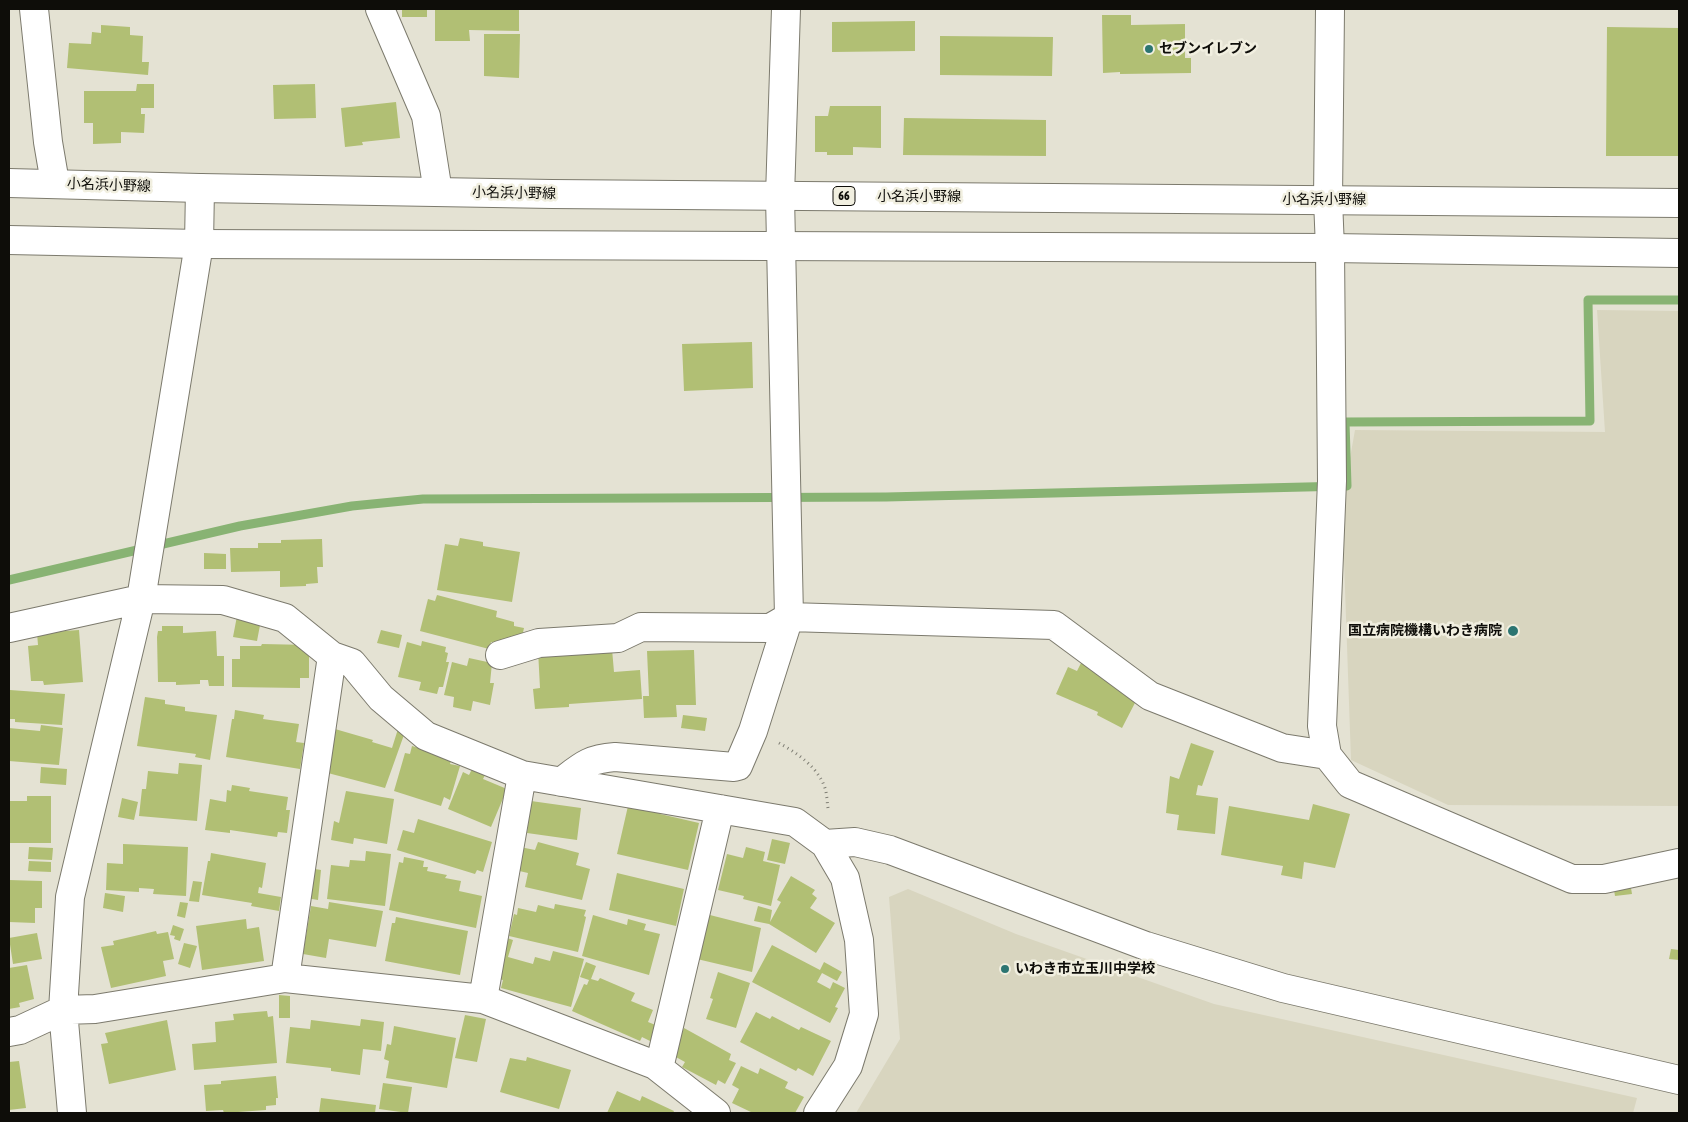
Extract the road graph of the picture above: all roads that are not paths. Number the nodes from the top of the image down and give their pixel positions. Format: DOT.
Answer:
graph roads {
  1 [pos="34,9"];
  2 [pos="380,9"];
  3 [pos="786,9"];
  4 [pos="1330,9"];
  5 [pos="9,183"];
  6 [pos="55,183"];
  7 [pos="200,188"];
  8 [pos="438,192"];
  9 [pos="780,196"];
  10 [pos="1328,200"];
  11 [pos="1679,203"];
  12 [pos="9,240"];
  13 [pos="199,244"];
  14 [pos="782,245"];
  15 [pos="1330,248"];
  16 [pos="1679,252"];
  17 [pos="141,599"];
  18 [pos="789,617"];
  19 [pos="9,628"];
  20 [pos="500,655"];
  21 [pos="332,656"];
  22 [pos="1327,755"];
  23 [pos="522,774"];
  24 [pos="561,782"];
  25 [pos="720,809"];
  26 [pos="822,842"];
  27 [pos="1679,863"];
  28 [pos="285,978"];
  29 [pos="483,999"];
  30 [pos="63,1010"];
  31 [pos="9,1032"];
  32 [pos="659,1068"];
  33 [pos="1679,1080"];
  34 [pos="72,1113"];
  35 [pos="716,1113"];
  36 [pos="818,1113"];
  1 -- 6 [label="street"];
  2 -- 8 [label="street"];
  3 -- 9 [label="street"];
  4 -- 10 [label="street"];
  5 -- 6 [label="street, 小名浜小野線 / 66"];
  6 -- 7 [label="street, 小名浜小野線 / 66"];
  7 -- 8 [label="street, 小名浜小野線 / 66"];
  7 -- 13 [label="street"];
  8 -- 9 [label="street, 小名浜小野線 / 66"];
  9 -- 10 [label="street, 小名浜小野線 / 66"];
  9 -- 14 [label="street"];
  10 -- 11 [label="street, 小名浜小野線 / 66"];
  10 -- 15 [label="street"];
  12 -- 13 [label="street"];
  13 -- 14 [label="street"];
  13 -- 17 [label="street"];
  14 -- 15 [label="street"];
  14 -- 18 [label="street"];
  15 -- 16 [label="street"];
  15 -- 22 [label="street"];
  17 -- 19 [label="street"];
  17 -- 21 [label="street"];
  17 -- 30 [label="street"];
  18 -- 20 [label="street"];
  18 -- 22 [label="street"];
  18 -- 24 [label="street"];
  21 -- 23 [label="street"];
  21 -- 28 [label="street"];
  22 -- 27 [label="street"];
  23 -- 24 [label="street"];
  23 -- 29 [label="street"];
  24 -- 25 [label="street"];
  25 -- 26 [label="street"];
  25 -- 32 [label="street"];
  26 -- 33 [label="street"];
  26 -- 36 [label="street"];
  28 -- 29 [label="street"];
  28 -- 30 [label="street"];
  29 -- 32 [label="street"];
  30 -- 31 [label="street"];
  30 -- 34 [label="street"];
  32 -- 35 [label="street"];
}
